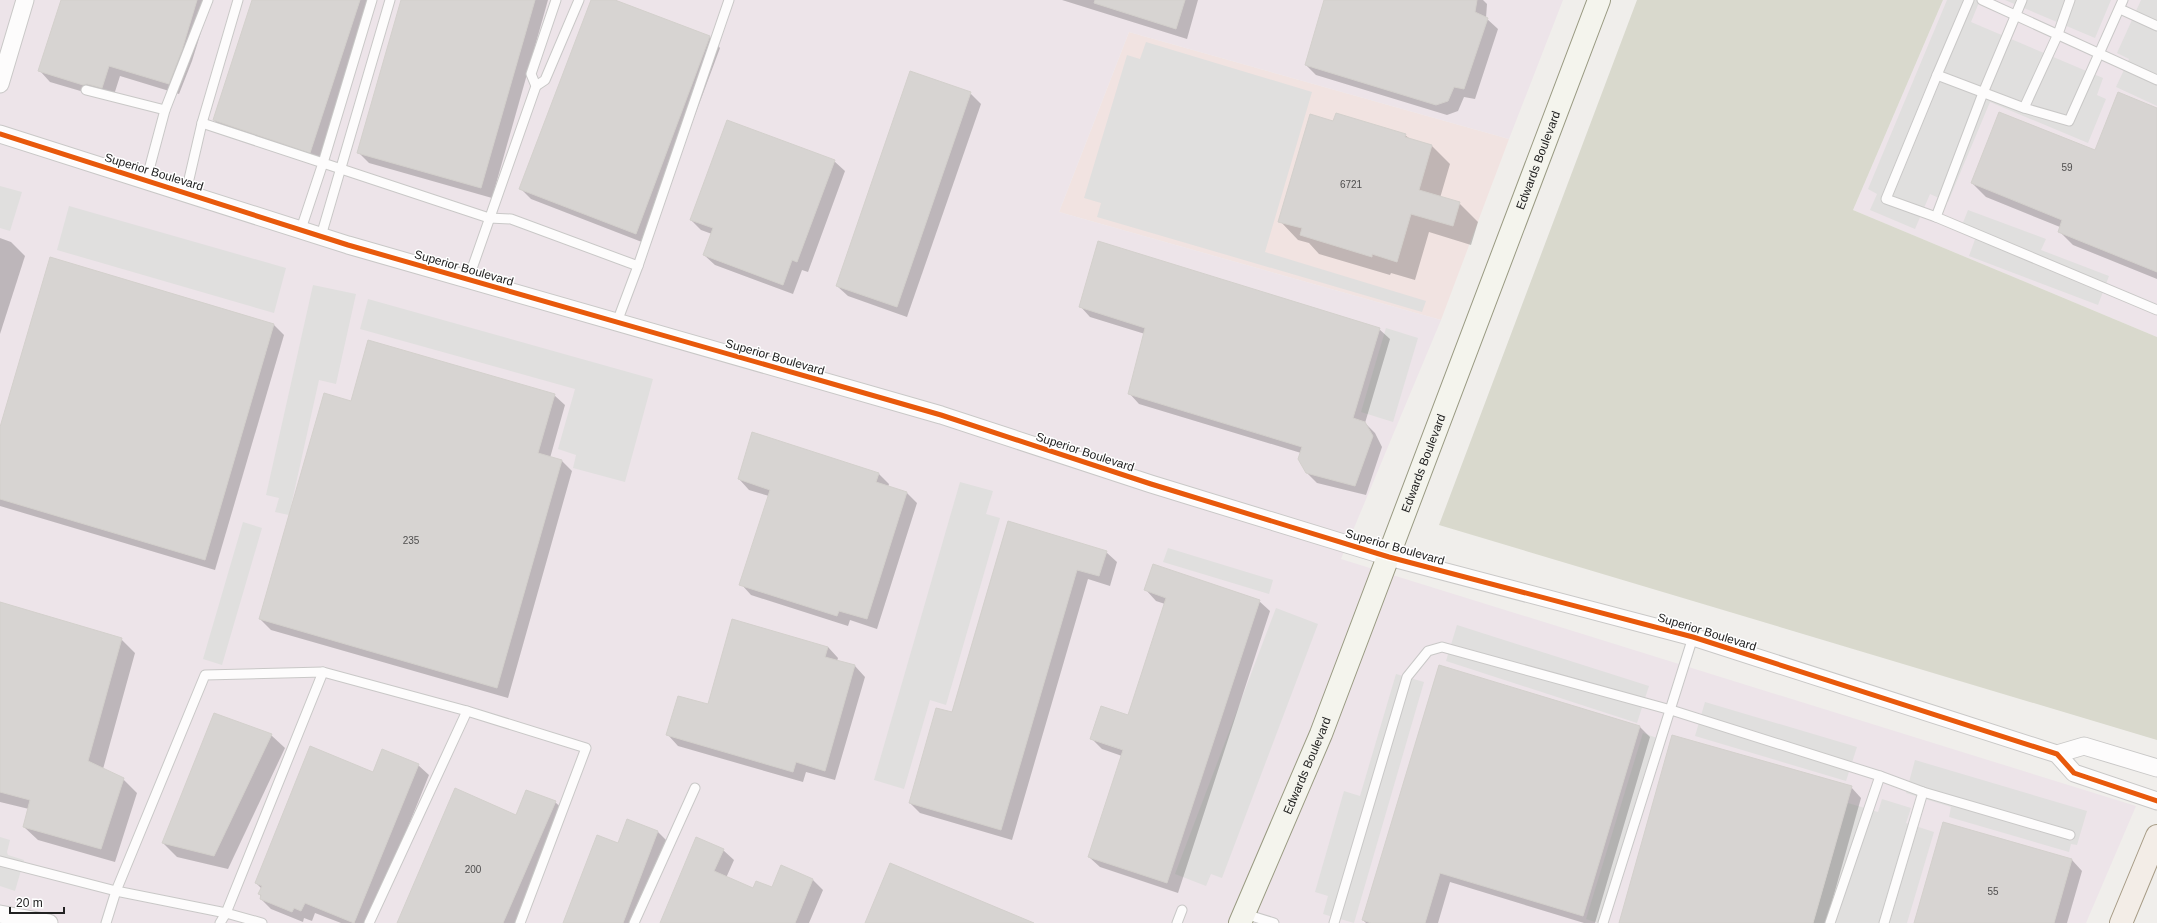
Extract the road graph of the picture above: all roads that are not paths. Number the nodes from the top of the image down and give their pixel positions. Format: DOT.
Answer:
graph roads {
  1 [pos="25,0"];
  2 [pos="208,0"];
  3 [pos="238,0"];
  4 [pos="372,0"];
  5 [pos="390,0"];
  6 [pos="556,0"];
  7 [pos="579,0"];
  8 [pos="729,0"];
  9 [pos="1599,0"];
  10 [pos="1969,0"];
  11 [pos="1982,0"];
  12 [pos="2022,0"];
  13 [pos="2070,0"];
  14 [pos="2123,0"];
  15 [pos="2120,9"];
  16 [pos="2016,14"];
  17 [pos="2157,26"];
  18 [pos="2058,34"];
  19 [pos="2098,52"];
  20 [pos="1937,75"];
  21 [pos="2157,80"];
  22 [pos="0,84"];
  23 [pos="536,86"];
  24 [pos="86,90"];
  25 [pos="1983,93"];
  26 [pos="2024,108"];
  27 [pos="165,110"];
  28 [pos="202,123"];
  29 [pos="0,134"];
  30 [pos="323,163"];
  31 [pos="339,168"];
  32 [pos="146,181"];
  33 [pos="186,192"];
  34 [pos="1936,217"];
  35 [pos="489,218"];
  36 [pos="301,229"];
  37 [pos="321,236"];
  38 [pos="638,266"];
  39 [pos="468,280"];
  40 [pos="2157,310"];
  41 [pos="617,322"];
  42 [pos="1388,557"];
  43 [pos="1694,637"];
  44 [pos="323,672"];
  45 [pos="1671,710"];
  46 [pos="467,711"];
  47 [pos="2057,754"];
  48 [pos="2157,768"];
  49 [pos="1880,776"];
  50 [pos="695,788"];
  51 [pos="1923,792"];
  52 [pos="2157,801"];
  53 [pos="2070,835"];
  54 [pos="2157,836"];
  55 [pos="0,861"];
  56 [pos="116,891"];
  57 [pos="1182,910"];
  58 [pos="226,913"];
  59 [pos="0,914"];
  60 [pos="1243,918"];
  61 [pos="49,923"];
  62 [pos="106,923"];
  63 [pos="220,923"];
  64 [pos="262,923"];
  65 [pos="369,923"];
  66 [pos="520,923"];
  67 [pos="634,923"];
  68 [pos="1177,923"];
  69 [pos="1274,923"];
  70 [pos="1334,923"];
  71 [pos="1603,923"];
  72 [pos="1830,923"];
  73 [pos="1884,923"];
  74 [pos="2121,923"];
  1 -- 22 [label="street"];
  2 -- 27 [label="lane"];
  3 -- 28 [label="lane"];
  4 -- 30 [label="lane"];
  5 -- 31 [label="lane"];
  6 -- 23 [label="lane"];
  7 -- 23 [label="lane"];
  8 -- 38 [label="lane"];
  9 -- 42 [label="street, Edwards Boulevard"];
  10 -- 20 [label="lane"];
  11 -- 16 [label="lane"];
  12 -- 16 [label="lane"];
  13 -- 18 [label="lane"];
  14 -- 15 [label="lane"];
  15 -- 17 [label="lane"];
  15 -- 19 [label="lane"];
  16 -- 18 [label="lane"];
  16 -- 25 [label="lane"];
  18 -- 19 [label="lane"];
  18 -- 26 [label="lane"];
  19 -- 21 [label="lane"];
  19 -- 26 [label="lane"];
  20 -- 25 [label="lane"];
  20 -- 34 [label="lane"];
  23 -- 35 [label="lane"];
  24 -- 27 [label="lane"];
  25 -- 26 [label="lane"];
  25 -- 34 [label="lane"];
  27 -- 32 [label="lane"];
  28 -- 30 [label="lane"];
  28 -- 33 [label="lane"];
  29 -- 32 [label="street, Superior Boulevard"];
  30 -- 31 [label="lane"];
  30 -- 36 [label="lane"];
  31 -- 35 [label="lane"];
  31 -- 37 [label="lane"];
  32 -- 33 [label="street, Superior Boulevard"];
  33 -- 36 [label="street, Superior Boulevard"];
  34 -- 40 [label="lane"];
  35 -- 38 [label="lane"];
  35 -- 39 [label="lane"];
  36 -- 37 [label="street, Superior Boulevard"];
  37 -- 39 [label="street, Superior Boulevard"];
  38 -- 41 [label="lane"];
  39 -- 41 [label="street, Superior Boulevard"];
  41 -- 42 [label="street, Superior Boulevard"];
  42 -- 43 [label="street, Superior Boulevard"];
  42 -- 60 [label="street, Edwards Boulevard"];
  43 -- 45 [label="lane"];
  43 -- 47 [label="street, Superior Boulevard"];
  44 -- 46 [label="lane"];
  44 -- 56 [label="lane"];
  44 -- 58 [label="lane"];
  45 -- 49 [label="lane"];
  45 -- 70 [label="lane"];
  45 -- 71 [label="lane"];
  46 -- 65 [label="lane"];
  46 -- 66 [label="lane"];
  47 -- 48 [label="street"];
  47 -- 52 [label="street"];
  49 -- 51 [label="lane"];
  49 -- 72 [label="lane"];
  50 -- 67 [label="lane"];
  51 -- 53 [label="lane"];
  51 -- 73 [label="lane"];
  54 -- 74 [label="main road"];
  55 -- 56 [label="lane"];
  56 -- 58 [label="lane"];
  56 -- 62 [label="lane"];
  57 -- 68 [label="lane"];
  58 -- 63 [label="lane"];
  58 -- 64 [label="lane"];
  59 -- 61 [label="street"];
  60 -- 69 [label="lane"];
}
